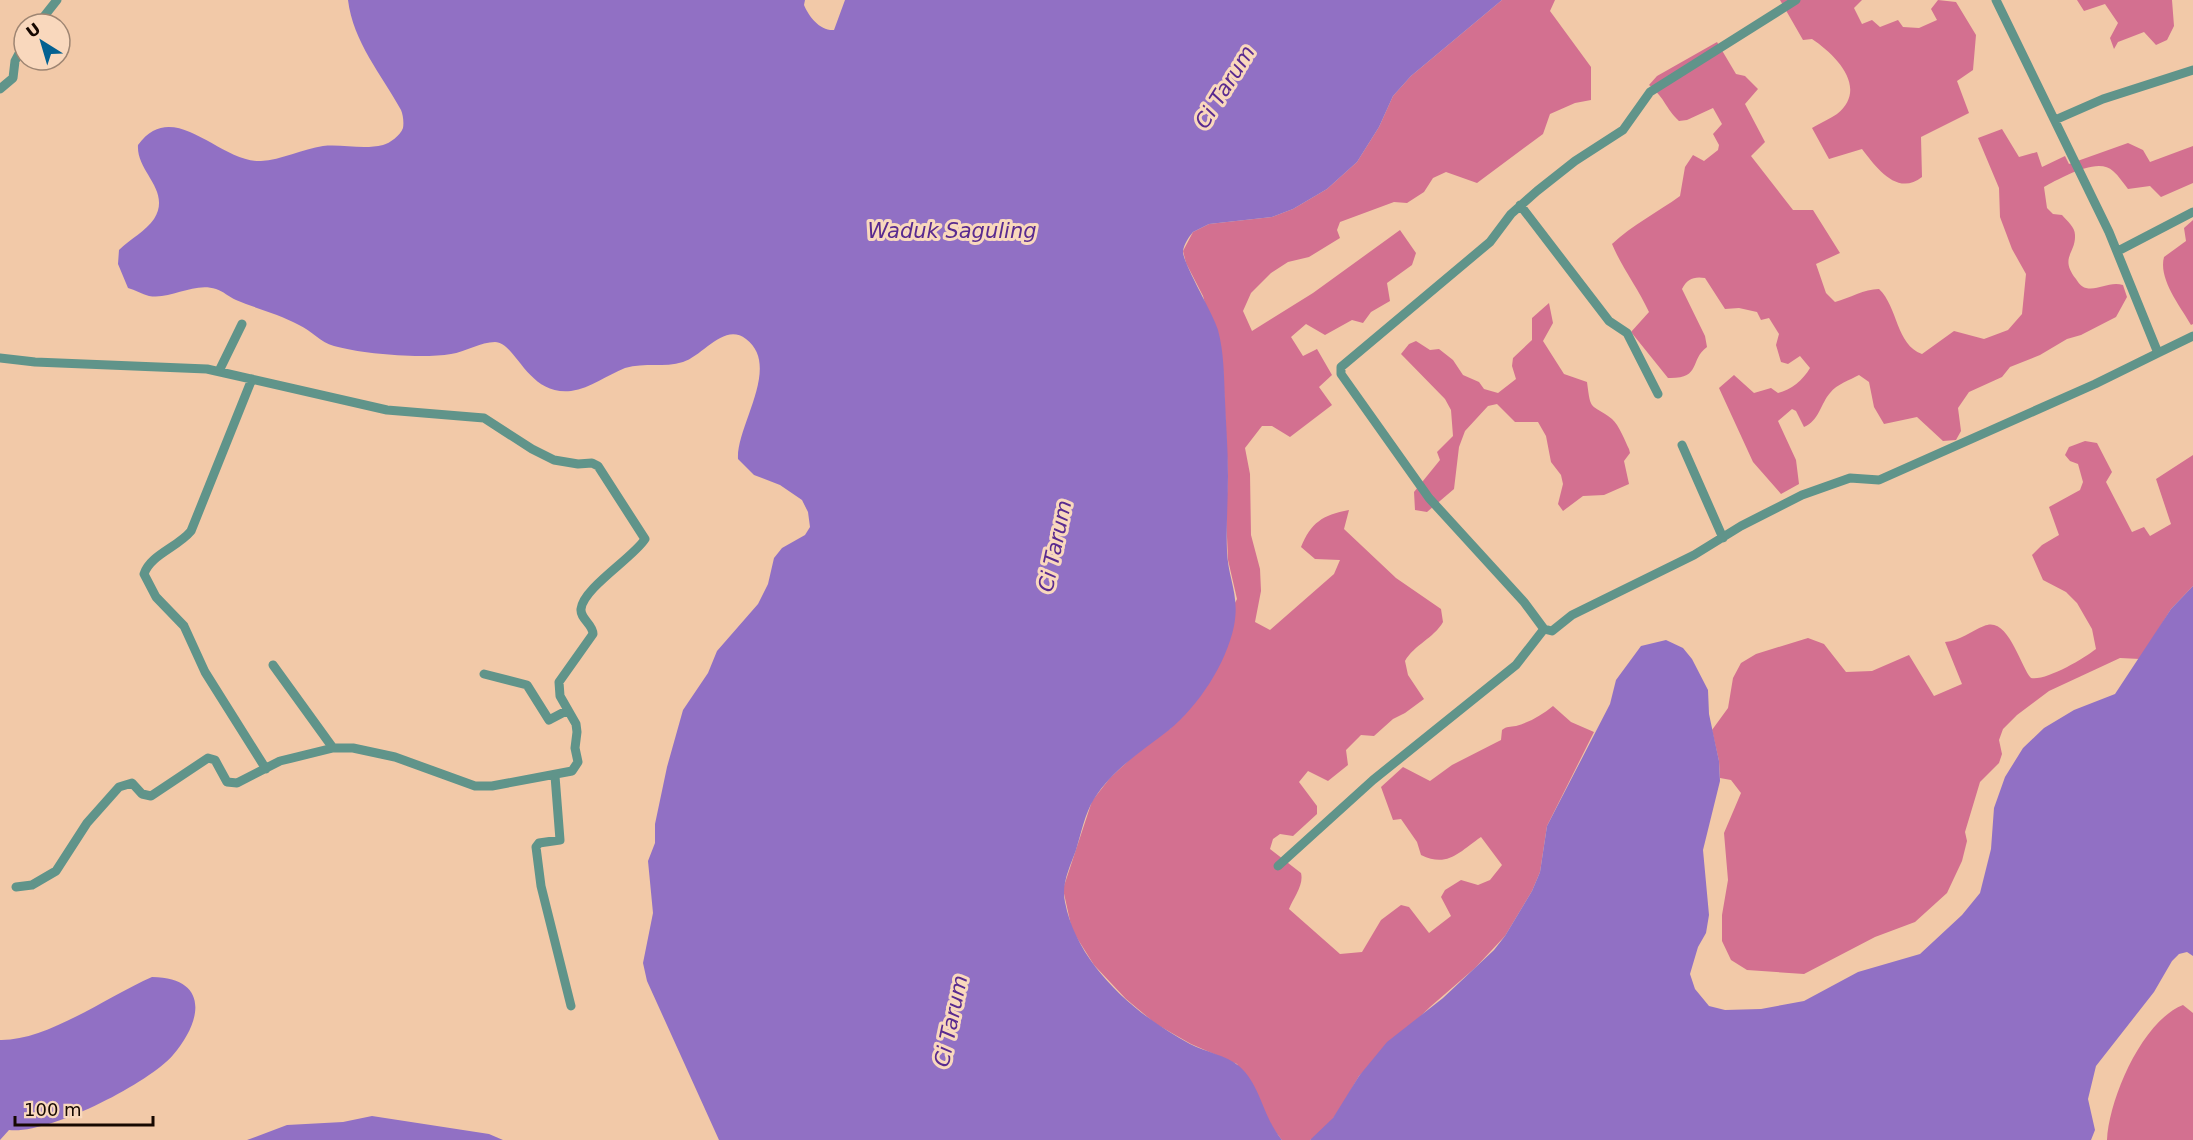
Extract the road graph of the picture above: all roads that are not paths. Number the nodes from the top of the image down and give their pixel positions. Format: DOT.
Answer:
graph roads {
  1 [pos="57,0"];
  2 [pos="1796,0"];
  3 [pos="1996,0"];
  4 [pos="48,12"];
  5 [pos="2193,70"];
  6 [pos="14,72"];
  7 [pos="0,89"];
  8 [pos="2055,120"];
  9 [pos="1520,205"];
  10 [pos="2193,212"];
  11 [pos="2118,251"];
  12 [pos="242,324"];
  13 [pos="2193,336"];
  14 [pos="2158,353"];
  15 [pos="0,358"];
  16 [pos="219,371"];
  17 [pos="252,379"];
  18 [pos="1658,394"];
  19 [pos="1682,445"];
  20 [pos="1723,538"];
  21 [pos="1544,628"];
  22 [pos="273,665"];
  23 [pos="484,674"];
  24 [pos="568,710"];
  25 [pos="333,748"];
  26 [pos="266,769"];
  27 [pos="555,776"];
  28 [pos="1278,866"];
  29 [pos="16,887"];
  30 [pos="571,1005"];
  1 -- 4 [label="street"];
  2 -- 9 [label="street"];
  3 -- 8 [label="street"];
  5 -- 8 [label="street"];
  6 -- 7 [label="street"];
  8 -- 11 [label="street"];
  9 -- 18 [label="street"];
  9 -- 21 [label="street"];
  10 -- 11 [label="street"];
  11 -- 14 [label="street"];
  12 -- 16 [label="street"];
  13 -- 14 [label="street"];
  14 -- 20 [label="street"];
  15 -- 16 [label="street"];
  16 -- 17 [label="street"];
  17 -- 24 [label="street"];
  17 -- 26 [label="street"];
  19 -- 20 [label="street"];
  20 -- 21 [label="street"];
  21 -- 28 [label="street"];
  22 -- 25 [label="street"];
  23 -- 24 [label="street"];
  24 -- 27 [label="street"];
  25 -- 26 [label="street"];
  25 -- 27 [label="street"];
  26 -- 29 [label="street"];
  27 -- 30 [label="street"];
}
